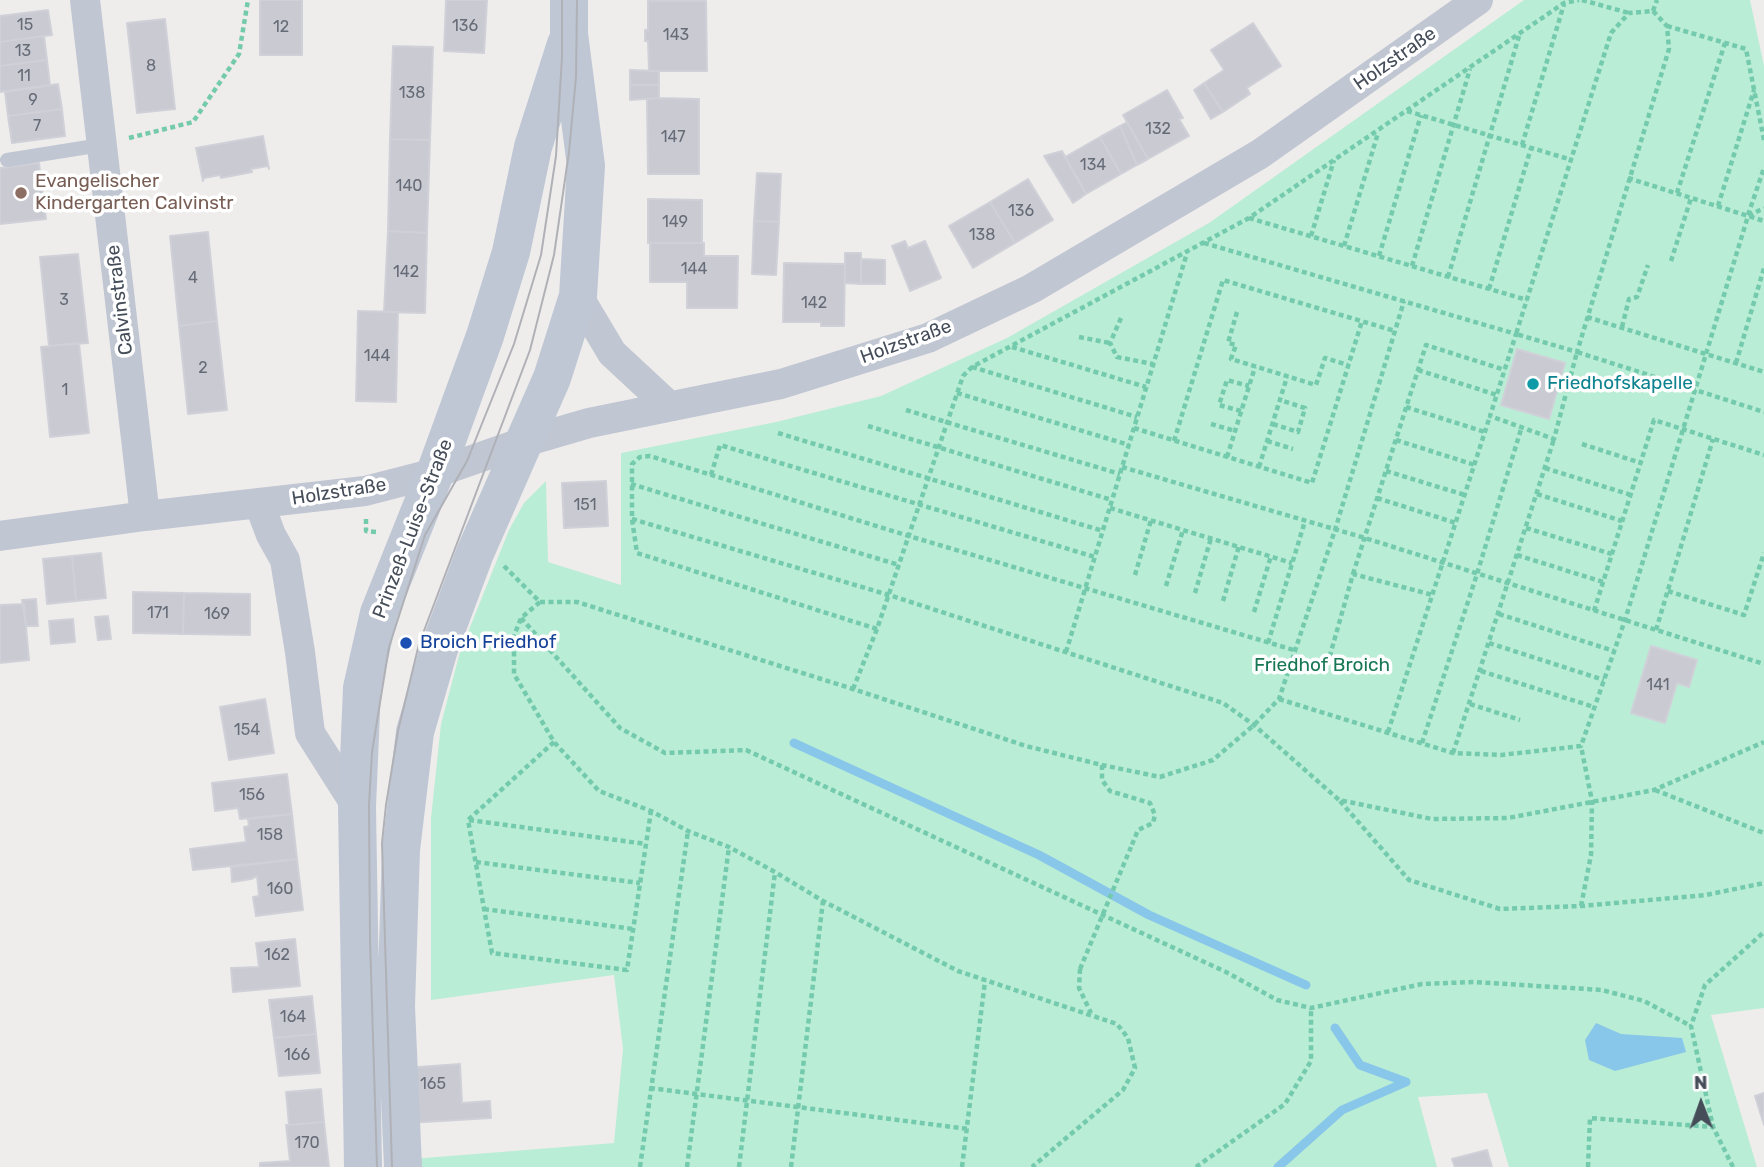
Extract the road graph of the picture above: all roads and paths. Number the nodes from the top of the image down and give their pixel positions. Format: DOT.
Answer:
graph roads {
  1 [pos="85,0"];
  2 [pos="248,0"];
  3 [pos="1478,0"];
  4 [pos="1581,0"];
  5 [pos="1657,0"];
  6 [pos="1564,3"];
  7 [pos="1653,11"];
  8 [pos="1629,13"];
  9 [pos="569,17"];
  10 [pos="1667,26"];
  11 [pos="1520,34"];
  12 [pos="1725,43"];
  13 [pos="1471,67"];
  14 [pos="1755,88"];
  15 [pos="1406,111"];
  16 [pos="1421,115"];
  17 [pos="1454,125"];
  18 [pos="1378,131"];
  19 [pos="1490,136"];
  20 [pos="1764,140"];
  21 [pos="101,145"];
  22 [pos="1522,145"];
  23 [pos="1531,148"];
  24 [pos="7,160"];
  25 [pos="1334,160"];
  26 [pos="1572,160"];
  27 [pos="1764,168"];
  28 [pos="1628,178"];
  29 [pos="1677,194"];
  30 [pos="1691,198"];
  31 [pos="1717,206"];
  32 [pos="1764,208"];
  33 [pos="1748,216"];
  34 [pos="1249,218"];
  35 [pos="1764,221"];
  36 [pos="1311,236"];
  37 [pos="1203,243"];
  38 [pos="1344,246"];
  39 [pos="1187,253"];
  40 [pos="1379,256"];
  41 [pos="1671,261"];
  42 [pos="1648,265"];
  43 [pos="1412,266"];
  44 [pos="1764,268"];
  45 [pos="1448,277"];
  46 [pos="1489,289"];
  47 [pos="578,296"];
  48 [pos="1404,300"];
  49 [pos="1527,300"];
  50 [pos="1237,312"];
  51 [pos="1587,317"];
  52 [pos="1121,318"];
  53 [pos="1362,321"];
  54 [pos="1622,327"];
  55 [pos="1395,331"];
  56 [pos="1516,334"];
  57 [pos="1079,337"];
  58 [pos="1110,343"];
  59 [pos="1012,346"];
  60 [pos="1577,352"];
  61 [pos="1706,354"];
  62 [pos="1736,363"];
  63 [pos="1153,364"];
  64 [pos="1348,365"];
  65 [pos="972,367"];
  66 [pos="1255,367"];
  67 [pos="1418,370"];
  68 [pos="1505,370"];
  69 [pos="1764,372"];
  70 [pos="1287,377"];
  71 [pos="1249,386"];
  72 [pos="1146,387"];
  73 [pos="1696,389"];
  74 [pos="957,393"];
  75 [pos="1497,396"];
  76 [pos="1280,400"];
  77 [pos="669,406"];
  78 [pos="1406,407"];
  79 [pos="906,410"];
  80 [pos="1241,411"];
  81 [pos="1764,412"];
  82 [pos="1490,416"];
  83 [pos="1137,417"];
  84 [pos="947,422"];
  85 [pos="1211,424"];
  86 [pos="1273,424"];
  87 [pos="868,426"];
  88 [pos="1522,426"];
  89 [pos="1134,428"];
  90 [pos="1684,429"];
  91 [pos="1235,431"];
  92 [pos="1485,432"];
  93 [pos="778,433"];
  94 [pos="1554,439"];
  95 [pos="1713,439"];
  96 [pos="1174,440"];
  97 [pos="1396,440"];
  98 [pos="1267,441"];
  99 [pos="524,442"];
  100 [pos="1582,444"];
  101 [pos="1129,445"];
  102 [pos="939,447"];
  103 [pos="1293,449"];
  104 [pos="1764,454"];
  105 [pos="1227,457"];
  106 [pos="1641,463"];
  107 [pos="1475,465"];
  108 [pos="1122,467"];
  109 [pos="1259,467"];
  110 [pos="1545,468"];
  111 [pos="1386,471"];
  112 [pos="435,473"];
  113 [pos="1120,474"];
  114 [pos="711,475"];
  115 [pos="929,478"];
  116 [pos="631,484"];
  117 [pos="1537,494"];
  118 [pos="1465,495"];
  119 [pos="1631,495"];
  120 [pos="1377,498"];
  121 [pos="1112,500"];
  122 [pos="259,503"];
  123 [pos="919,505"];
  124 [pos="1110,508"];
  125 [pos="145,516"];
  126 [pos="632,519"];
  127 [pos="1151,520"];
  128 [pos="1305,521"];
  129 [pos="1622,521"];
  130 [pos="1456,523"];
  131 [pos="1526,527"];
  132 [pos="1184,530"];
  133 [pos="1335,530"];
  134 [pos="1103,531"];
  135 [pos="0,536"];
  136 [pos="908,536"];
  137 [pos="1211,538"];
  138 [pos="1365,538"];
  139 [pos="1239,547"];
  140 [pos="475,553"];
  141 [pos="1764,553"];
  142 [pos="1612,554"];
  143 [pos="1517,555"];
  144 [pos="1271,556"];
  145 [pos="1095,557"];
  146 [pos="1292,563"];
  147 [pos="1444,563"];
  148 [pos="899,565"];
  149 [pos="1353,574"];
  150 [pos="1135,575"];
  151 [pos="1477,575"];
  152 [pos="1603,582"];
  153 [pos="1508,584"];
  154 [pos="1166,586"];
  155 [pos="1085,589"];
  156 [pos="1668,591"];
  157 [pos="1195,593"];
  158 [pos="889,595"];
  159 [pos="1433,595"];
  160 [pos="1223,601"];
  161 [pos="540,602"];
  162 [pos="1594,611"];
  163 [pos="1254,612"];
  164 [pos="1499,614"];
  165 [pos="521,618"];
  166 [pos="1625,620"];
  167 [pos="877,629"];
  168 [pos="1656,631"];
  169 [pos="1268,642"];
  170 [pos="1489,643"];
  171 [pos="1297,651"];
  172 [pos="1615,651"];
  173 [pos="1066,652"];
  174 [pos="1764,664"];
  175 [pos="1480,671"];
  176 [pos="1325,673"];
  177 [pos="1604,680"];
  178 [pos="853,689"];
  179 [pos="1279,699"];
  180 [pos="1470,704"];
  181 [pos="1594,707"];
  182 [pos="1520,720"];
  183 [pos="1254,725"];
  184 [pos="1388,732"];
  185 [pos="554,742"];
  186 [pos="1764,742"];
  187 [pos="1422,743"];
  188 [pos="1581,746"];
  189 [pos="1452,753"];
  190 [pos="1102,765"];
  191 [pos="1654,790"];
  192 [pos="1339,800"];
  193 [pos="1592,801"];
  194 [pos="357,807"];
  195 [pos="651,811"];
  196 [pos="468,820"];
  197 [pos="688,831"];
  198 [pos="1764,834"];
  199 [pos="646,844"];
  200 [pos="729,847"];
  201 [pos="476,862"];
  202 [pos="775,872"];
  203 [pos="640,883"];
  204 [pos="1764,883"];
  205 [pos="823,901"];
  206 [pos="1581,906"];
  207 [pos="484,909"];
  208 [pos="633,929"];
  209 [pos="1764,932"];
  210 [pos="985,981"];
  211 [pos="1311,1008"];
  212 [pos="1092,1013"];
  213 [pos="1691,1026"];
  214 [pos="650,1088"];
  215 [pos="695,1093"];
  216 [pos="746,1102"];
  217 [pos="797,1108"];
  218 [pos="1713,1127"];
  219 [pos="968,1129"];
  220 [pos="363,1167"];
  221 [pos="403,1167"];
  222 [pos="640,1167"];
  223 [pos="687,1167"];
  224 [pos="739,1167"];
  225 [pos="790,1167"];
  226 [pos="962,1167"];
  227 [pos="1032,1167"];
  228 [pos="1196,1167"];
  229 [pos="1588,1167"];
  230 [pos="1733,1167"];
  1 -- 21 [label="street, Calvinstraße"];
  2 -- 21 [label="path"];
  3 -- 77 [label="street, Holzstraße"];
  4 -- 6 [label="path"];
  4 -- 8 [label="path"];
  5 -- 7 [label="path"];
  6 -- 11 [label="path"];
  6 -- 22 [label="path"];
  7 -- 8 [label="path"];
  7 -- 10 [label="path"];
  8 -- 26 [label="path"];
  9 -- 47 [label="main road, Prinzeß-Luise-Straße"];
  9 -- 112 [label="main road, Prinzeß-Luise-Straße"];
  10 -- 12 [label="path"];
  10 -- 28 [label="path"];
  11 -- 13 [label="path"];
  11 -- 19 [label="path"];
  12 -- 14 [label="path"];
  12 -- 29 [label="path"];
  13 -- 15 [label="path"];
  13 -- 17 [label="path"];
  14 -- 20 [label="path"];
  14 -- 31 [label="path"];
  15 -- 16 [label="path"];
  15 -- 18 [label="path"];
  16 -- 17 [label="path"];
  16 -- 40 [label="path"];
  17 -- 19 [label="path"];
  17 -- 43 [label="path"];
  18 -- 25 [label="path"];
  18 -- 38 [label="path"];
  19 -- 22 [label="path"];
  19 -- 45 [label="path"];
  21 -- 24 [label="lane"];
  21 -- 125 [label="street, Calvinstraße"];
  22 -- 23 [label="path"];
  23 -- 26 [label="path"];
  23 -- 46 [label="path"];
  25 -- 34 [label="path"];
  25 -- 36 [label="path"];
  26 -- 49 [label="path"];
  27 -- 33 [label="path"];
  28 -- 29 [label="path"];
  28 -- 51 [label="path"];
  29 -- 30 [label="path"];
  30 -- 31 [label="path"];
  30 -- 41 [label="path"];
  31 -- 33 [label="path"];
  32 -- 33 [label="path"];
  33 -- 35 [label="path"];
  33 -- 61 [label="path"];
  34 -- 36 [label="path"];
  34 -- 37 [label="path"];
  36 -- 38 [label="path"];
  37 -- 39 [label="path"];
  37 -- 48 [label="path"];
  38 -- 40 [label="path"];
  39 -- 59 [label="path"];
  39 -- 63 [label="path"];
  40 -- 43 [label="path"];
  42 -- 54 [label="path"];
  43 -- 45 [label="path"];
  44 -- 62 [label="path"];
  45 -- 46 [label="path"];
  46 -- 49 [label="path"];
  47 -- 77 [label="street"];
  47 -- 99 [label="main road, Prinzeß-Luise-Straße"];
  48 -- 55 [label="path"];
  48 -- 56 [label="path"];
  49 -- 56 [label="path"];
  50 -- 66 [label="path"];
  51 -- 54 [label="path"];
  51 -- 60 [label="path"];
  52 -- 58 [label="path"];
  53 -- 55 [label="path"];
  53 -- 64 [label="path"];
  53 -- 96 [label="path"];
  54 -- 61 [label="path"];
  55 -- 133 [label="path"];
  56 -- 60 [label="path"];
  56 -- 68 [label="path"];
  57 -- 58 [label="path"];
  58 -- 63 [label="path"];
  59 -- 65 [label="path"];
  59 -- 72 [label="path"];
  60 -- 73 [label="path"];
  60 -- 94 [label="path"];
  61 -- 62 [label="path"];
  61 -- 73 [label="path"];
  62 -- 69 [label="path"];
  63 -- 72 [label="path"];
  64 -- 70 [label="path"];
  64 -- 109 [label="path"];
  65 -- 74 [label="path"];
  65 -- 83 [label="path"];
  66 -- 70 [label="path"];
  66 -- 71 [label="path"];
  67 -- 68 [label="path"];
  67 -- 75 [label="path"];
  67 -- 78 [label="path"];
  68 -- 75 [label="path"];
  70 -- 76 [label="path"];
  71 -- 80 [label="path"];
  71 -- 80 [label="path"];
  72 -- 83 [label="path"];
  73 -- 81 [label="path"];
  73 -- 90 [label="path"];
  74 -- 84 [label="path"];
  74 -- 101 [label="path"];
  75 -- 82 [label="path"];
  76 -- 86 [label="path"];
  76 -- 86 [label="path"];
  77 -- 99 [label="street, Holzstraße"];
  78 -- 92 [label="path"];
  78 -- 97 [label="path"];
  79 -- 84 [label="path"];
  80 -- 91 [label="path"];
  82 -- 88 [label="path"];
  82 -- 92 [label="path"];
  83 -- 89 [label="path"];
  84 -- 102 [label="path"];
  84 -- 113 [label="path"];
  85 -- 91 [label="path"];
  86 -- 98 [label="path"];
  87 -- 102 [label="path"];
  88 -- 94 [label="path"];
  88 -- 151 [label="path"];
  89 -- 96 [label="path"];
  89 -- 101 [label="path"];
  90 -- 95 [label="path"];
  90 -- 106 [label="path"];
  90 -- 166 [label="path"];
  91 -- 105 [label="path"];
  92 -- 107 [label="path"];
  93 -- 115 [label="path"];
  94 -- 110 [label="path"];
  95 -- 104 [label="path"];
  95 -- 156 [label="path"];
  96 -- 105 [label="path"];
  97 -- 107 [label="path"];
  97 -- 111 [label="path"];
  98 -- 103 [label="path"];
  98 -- 109 [label="path"];
  99 -- 112 [label="street, Holzstraße"];
  99 -- 140 [label="main road, Prinzeß-Luise-Straße"];
  100 -- 106 [label="path"];
  101 -- 108 [label="path"];
  102 -- 115 [label="path"];
  102 -- 121 [label="path"];
  105 -- 109 [label="path"];
  106 -- 119 [label="path"];
  107 -- 118 [label="path"];
  108 -- 113 [label="path"];
  108 -- 128 [label="path"];
  110 -- 117 [label="path"];
  110 -- 119 [label="path"];
  111 -- 118 [label="path"];
  111 -- 120 [label="path"];
  112 -- 122 [label="street, Holzstraße"];
  112 -- 194 [label="main road, Prinzeß-Luise-Straße"];
  113 -- 121 [label="path"];
  114 -- 116 [label="path"];
  114 -- 123 [label="path"];
  114 -- 136 [label="path"];
  115 -- 123 [label="path"];
  115 -- 134 [label="path"];
  116 -- 126 [label="path"];
  116 -- 148 [label="path"];
  117 -- 129 [label="path"];
  117 -- 131 [label="path"];
  118 -- 130 [label="path"];
  119 -- 129 [label="path"];
  120 -- 130 [label="path"];
  120 -- 138 [label="path"];
  121 -- 124 [label="path"];
  122 -- 125 [label="street, Holzstraße"];
  122 -- 194 [label="street"];
  123 -- 136 [label="path"];
  123 -- 145 [label="path"];
  124 -- 127 [label="path"];
  124 -- 134 [label="path"];
  125 -- 135 [label="street, Holzstraße"];
  126 -- 158 [label="path"];
  126 -- 167 [label="path"];
  127 -- 132 [label="path"];
  127 -- 150 [label="path"];
  128 -- 133 [label="path"];
  128 -- 146 [label="path"];
  129 -- 142 [label="path"];
  130 -- 147 [label="path"];
  131 -- 142 [label="path"];
  131 -- 143 [label="path"];
  132 -- 137 [label="path"];
  132 -- 154 [label="path"];
  133 -- 138 [label="path"];
  133 -- 171 [label="path"];
  134 -- 145 [label="path"];
  136 -- 148 [label="path"];
  136 -- 155 [label="path"];
  137 -- 139 [label="path"];
  137 -- 157 [label="path"];
  138 -- 147 [label="path"];
  138 -- 149 [label="path"];
  139 -- 144 [label="path"];
  139 -- 160 [label="path"];
  140 -- 161 [label="path"];
  140 -- 221 [label="main road, Prinzeß-Luise-Straße"];
  141 -- 156 [label="path"];
  142 -- 152 [label="path"];
  143 -- 152 [label="path"];
  143 -- 153 [label="path"];
  144 -- 146 [label="path"];
  144 -- 163 [label="path"];
  145 -- 155 [label="path"];
  146 -- 169 [label="path"];
  147 -- 151 [label="path"];
  147 -- 159 [label="path"];
  148 -- 158 [label="path"];
  149 -- 159 [label="path"];
  149 -- 176 [label="path"];
  151 -- 153 [label="path"];
  151 -- 187 [label="path"];
  152 -- 162 [label="path"];
  153 -- 162 [label="path"];
  153 -- 164 [label="path"];
  155 -- 169 [label="path"];
  155 -- 173 [label="path"];
  156 -- 168 [label="path"];
  158 -- 167 [label="path"];
  158 -- 173 [label="path"];
  159 -- 184 [label="path"];
  161 -- 165 [label="path"];
  161 -- 178 [label="path"];
  162 -- 166 [label="path"];
  164 -- 170 [label="path"];
  164 -- 172 [label="path"];
  165 -- 185 [label="path"];
  165 -- 211 [label="path"];
  166 -- 168 [label="path"];
  166 -- 172 [label="path"];
  167 -- 178 [label="path"];
  168 -- 174 [label="path"];
  169 -- 171 [label="path"];
  170 -- 175 [label="path"];
  170 -- 177 [label="path"];
  171 -- 179 [label="path"];
  172 -- 177 [label="path"];
  173 -- 183 [label="path"];
  175 -- 180 [label="path"];
  175 -- 181 [label="path"];
  177 -- 181 [label="path"];
  178 -- 190 [label="path"];
  179 -- 183 [label="path"];
  179 -- 184 [label="path"];
  180 -- 182 [label="path"];
  180 -- 189 [label="path"];
  181 -- 188 [label="path"];
  183 -- 190 [label="path"];
  183 -- 192 [label="path"];
  184 -- 187 [label="path"];
  185 -- 195 [label="path"];
  185 -- 196 [label="path"];
  186 -- 191 [label="path"];
  187 -- 189 [label="path"];
  188 -- 189 [label="path"];
  188 -- 193 [label="path"];
  190 -- 212 [label="path, bridge"];
  191 -- 193 [label="path"];
  191 -- 198 [label="path"];
  192 -- 193 [label="path"];
  192 -- 206 [label="path"];
  193 -- 206 [label="path"];
  194 -- 220 [label="main road, Prinzeß-Luise-Straße"];
  195 -- 197 [label="path"];
  195 -- 199 [label="path"];
  196 -- 199 [label="path"];
  196 -- 201 [label="path"];
  197 -- 200 [label="path"];
  197 -- 214 [label="path"];
  199 -- 203 [label="path"];
  200 -- 202 [label="path"];
  200 -- 215 [label="path"];
  201 -- 203 [label="path"];
  201 -- 207 [label="path"];
  202 -- 205 [label="path"];
  202 -- 216 [label="path"];
  203 -- 208 [label="path"];
  204 -- 206 [label="path"];
  205 -- 210 [label="path"];
  205 -- 217 [label="path"];
  207 -- 208 [label="path"];
  207 -- 208 [label="path"];
  209 -- 213 [label="path"];
  210 -- 212 [label="path"];
  210 -- 219 [label="path"];
  211 -- 213 [label="path"];
  211 -- 228 [label="path"];
  212 -- 227 [label="path"];
  213 -- 218 [label="path"];
  214 -- 215 [label="path"];
  214 -- 222 [label="path"];
  215 -- 216 [label="path"];
  215 -- 223 [label="path"];
  216 -- 217 [label="path"];
  216 -- 224 [label="path"];
  217 -- 219 [label="path"];
  217 -- 225 [label="path"];
  218 -- 229 [label="path"];
  218 -- 230 [label="path"];
  219 -- 226 [label="path"];
}
